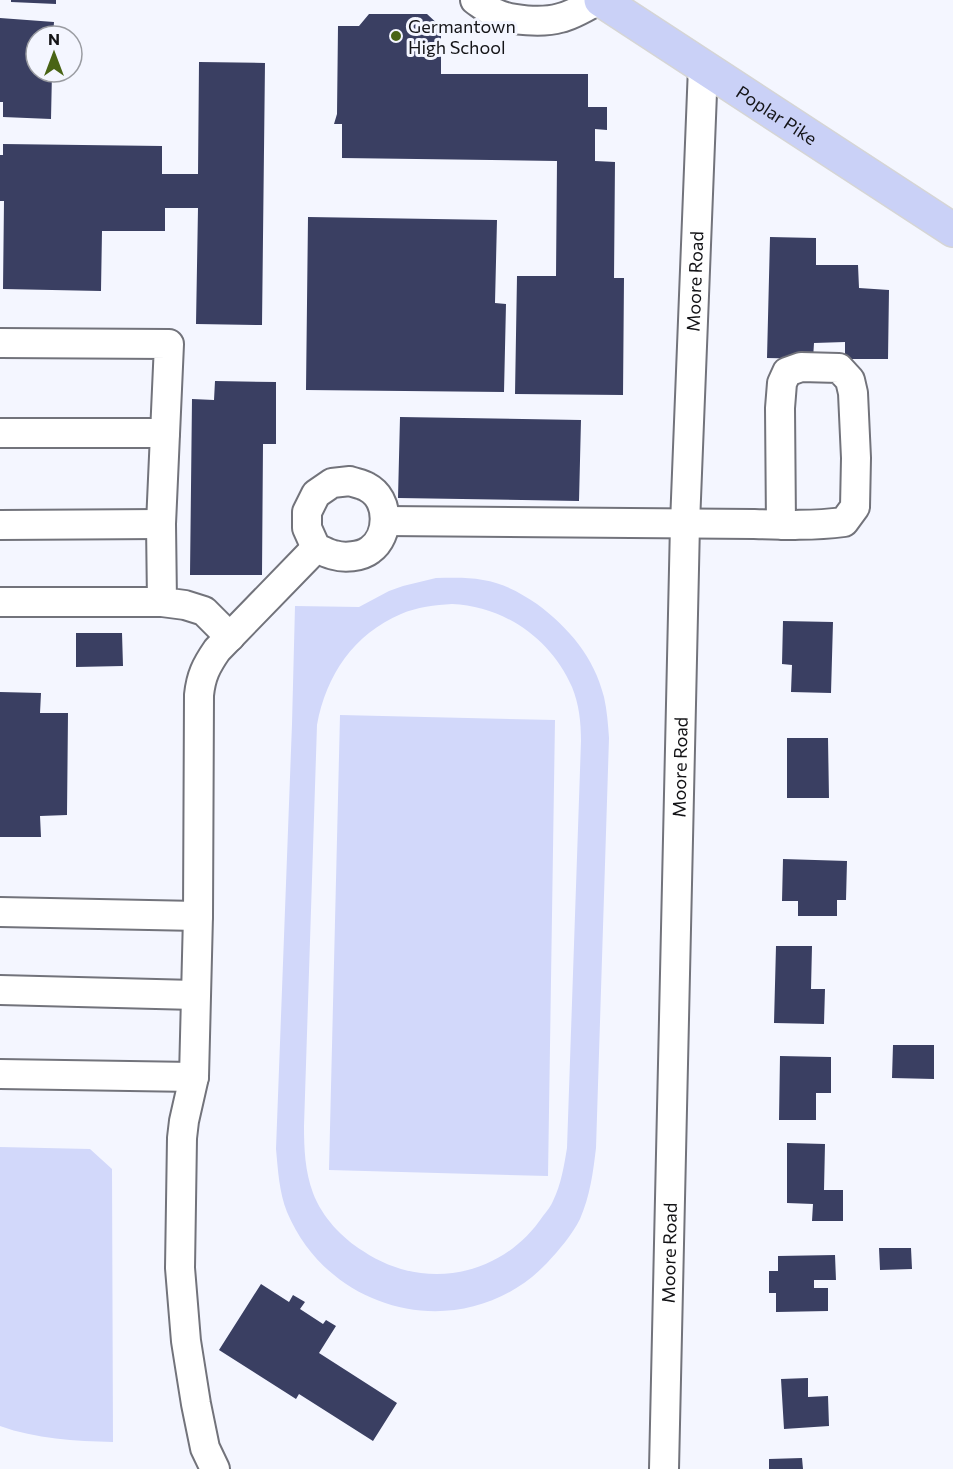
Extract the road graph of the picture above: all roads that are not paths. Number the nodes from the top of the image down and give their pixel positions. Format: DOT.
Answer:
graph roads {
  1 [pos="475,0"];
  2 [pos="599,0"];
  3 [pos="703,67"];
  4 [pos="953,230"];
  5 [pos="0,343"];
  6 [pos="165,433"];
  7 [pos="0,434"];
  8 [pos="385,521"];
  9 [pos="161,524"];
  10 [pos="685,524"];
  11 [pos="0,525"];
  12 [pos="781,525"];
  13 [pos="316,548"];
  14 [pos="0,602"];
  15 [pos="162,602"];
  16 [pos="230,637"];
  17 [pos="0,912"];
  18 [pos="198,916"];
  19 [pos="0,990"];
  20 [pos="195,995"];
  21 [pos="0,1074"];
  22 [pos="194,1077"];
  23 [pos="215,1469"];
  24 [pos="664,1469"];
  1 -- 2 [label="street"];
  2 -- 3 [label="main road, Poplar Pike"];
  3 -- 4 [label="main road, Poplar Pike"];
  3 -- 10 [label="street, Moore Road"];
  5 -- 6 [label="street"];
  6 -- 7 [label="street"];
  6 -- 9 [label="street"];
  8 -- 10 [label="street"];
  8 -- 13 [label="street"];
  8 -- 13 [label="street"];
  9 -- 11 [label="street"];
  9 -- 15 [label="street"];
  10 -- 12 [label="street"];
  10 -- 24 [label="street, Moore Road"];
  12 -- 12 [label="street"];
  13 -- 16 [label="street"];
  14 -- 15 [label="street"];
  15 -- 16 [label="street"];
  16 -- 18 [label="street"];
  17 -- 18 [label="street"];
  18 -- 20 [label="street"];
  19 -- 20 [label="street"];
  20 -- 22 [label="street"];
  21 -- 22 [label="street"];
  22 -- 23 [label="street"];
}
